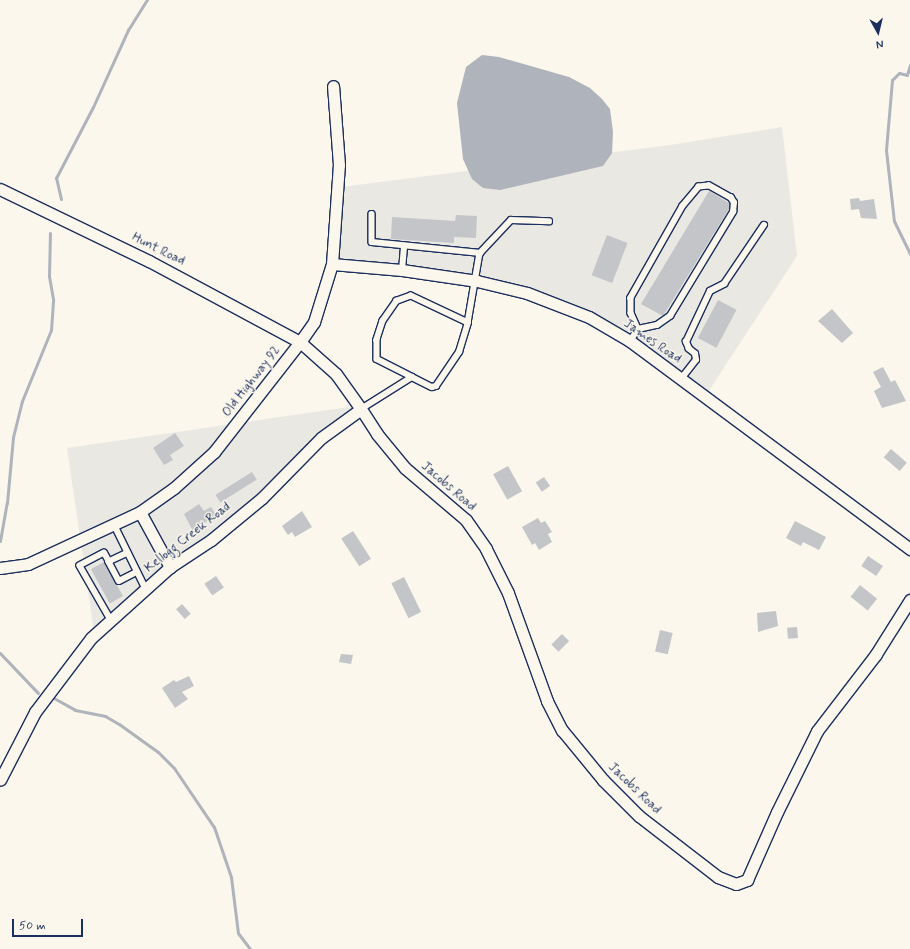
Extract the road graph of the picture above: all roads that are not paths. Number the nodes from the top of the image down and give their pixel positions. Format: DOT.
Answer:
graph roads {
  1 [pos="333,86"];
  2 [pos="0,188"];
  3 [pos="372,214"];
  4 [pos="549,222"];
  5 [pos="764,225"];
  6 [pos="404,246"];
  7 [pos="480,253"];
  8 [pos="332,264"];
  9 [pos="402,270"];
  10 [pos="476,281"];
  11 [pos="468,322"];
  12 [pos="638,329"];
  13 [pos="630,341"];
  14 [pos="300,342"];
  15 [pos="412,377"];
  16 [pos="681,379"];
  17 [pos="361,410"];
  18 [pos="140,512"];
  19 [pos="114,524"];
  20 [pos="910,550"];
  21 [pos="128,553"];
  22 [pos="109,562"];
  23 [pos="170,567"];
  24 [pos="0,568"];
  25 [pos="137,572"];
  26 [pos="146,589"];
  27 [pos="910,600"];
  28 [pos="111,620"];
  29 [pos="0,780"];
  1 -- 8 [label="street, Old Highway 92"];
  2 -- 14 [label="street, Hunt Road"];
  3 -- 6 [label="lane"];
  4 -- 7 [label="lane"];
  5 -- 16 [label="lane"];
  6 -- 7 [label="lane"];
  6 -- 9 [label="lane"];
  7 -- 10 [label="lane"];
  8 -- 9 [label="street, James Road"];
  8 -- 14 [label="street, Old Highway 92"];
  9 -- 10 [label="street, James Road"];
  10 -- 11 [label="lane"];
  10 -- 13 [label="street, James Road"];
  11 -- 15 [label="lane"];
  11 -- 15 [label="lane"];
  12 -- 12 [label="lane"];
  12 -- 13 [label="lane"];
  13 -- 16 [label="street, James Road"];
  14 -- 17 [label="street"];
  14 -- 18 [label="street, Old Highway 92"];
  15 -- 17 [label="lane"];
  16 -- 20 [label="street, James Road"];
  17 -- 23 [label="street, Kellogg Creek Road"];
  17 -- 27 [label="street, Jacobs Road"];
  18 -- 19 [label="street, Old Highway 92"];
  18 -- 23 [label="street"];
  19 -- 21 [label="lane"];
  19 -- 24 [label="street, Old Highway 92"];
  21 -- 22 [label="lane"];
  21 -- 25 [label="lane"];
  22 -- 25 [label="lane"];
  22 -- 28 [label="lane"];
  23 -- 26 [label="street, Kellogg Creek Road"];
  25 -- 26 [label="lane"];
  26 -- 28 [label="street, Kellogg Creek Road"];
  28 -- 29 [label="street, Kellogg Creek Road"];
}
